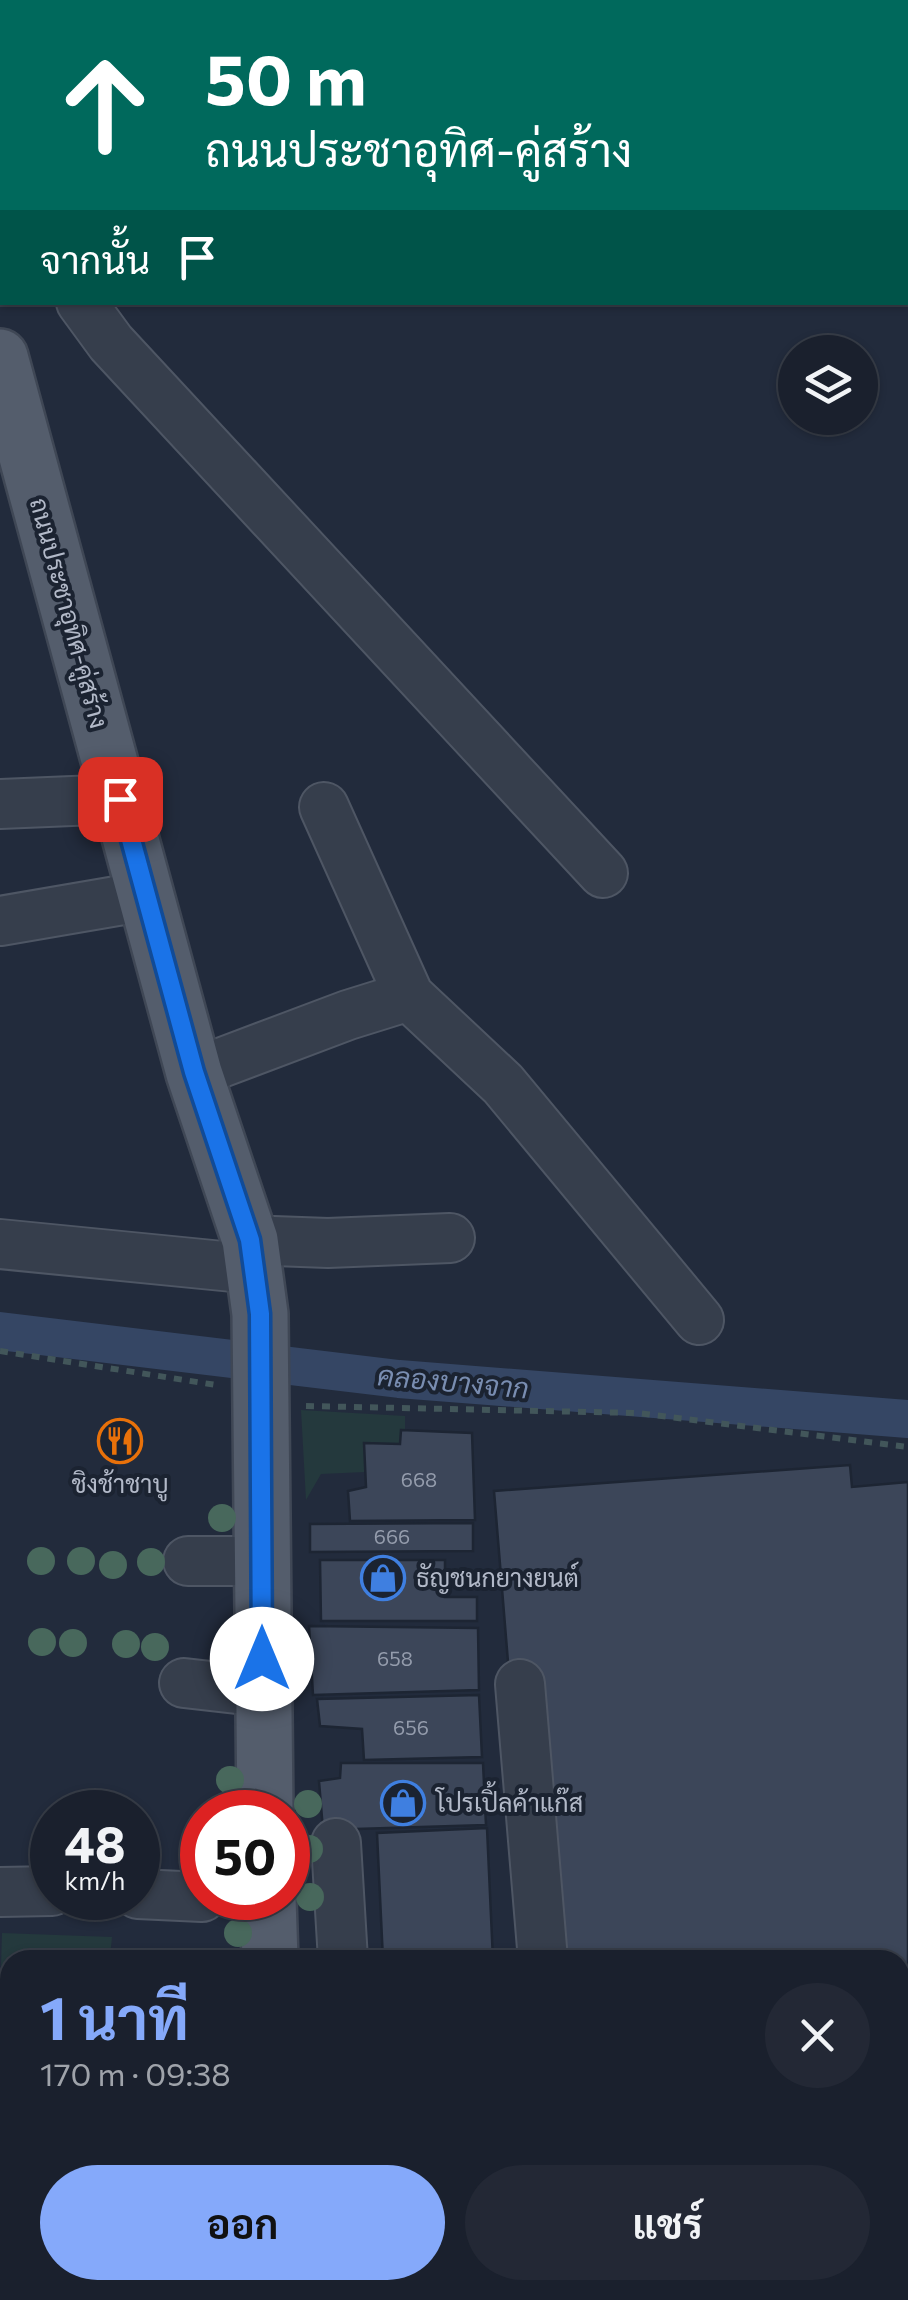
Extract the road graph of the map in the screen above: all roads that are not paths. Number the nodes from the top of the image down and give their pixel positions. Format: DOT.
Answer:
graph roads {
  1 [pos="83,305"];
  2 [pos="0,357"];
  3 [pos="120,799"];
  4 [pos="0,804"];
  5 [pos="324,807"];
  6 [pos="603,873"];
  7 [pos="146,896"];
  8 [pos="0,921"];
  9 [pos="408,996"];
  10 [pos="194,1072"];
  11 [pos="450,1238"];
  12 [pos="0,1244"];
  13 [pos="254,1274"];
  14 [pos="699,1320"];
  15 [pos="262,1561"];
  16 [pos="188,1562"];
  17 [pos="184,1683"];
  18 [pos="520,1684"];
  19 [pos="262,1692"];
  20 [pos="265,1790"];
  21 [pos="336,1843"];
  22 [pos="30,1891"];
  23 [pos="0,1892"];
  24 [pos="269,1920"];
  25 [pos="270,1950"];
  26 [pos="342,1950"];
  27 [pos="541,1950"];
  1 -- 6 [label="street"];
  2 -- 3 [label="main road, ถนนประชาอุทิศ-คู่สร้าง"];
  3 -- 4 [label="street"];
  3 -- 7 [label="main road, ถนนประชาอุทิศ-คู่สร้าง"];
  5 -- 9 [label="street"];
  7 -- 8 [label="street"];
  7 -- 10 [label="main road, ถนนประชาอุทิศ-คู่สร้าง"];
  9 -- 10 [label="street"];
  9 -- 14 [label="street"];
  10 -- 13 [label="main road, ถนนประชาอุทิศ-คู่สร้าง"];
  11 -- 13 [label="street"];
  12 -- 13 [label="street"];
  13 -- 15 [label="main road, ถนนประชาอุทิศ-คู่สร้าง"];
  15 -- 16 [label="street"];
  15 -- 19 [label="main road, ถนนประชาอุทิศ-คู่สร้าง"];
  17 -- 19 [label="street"];
  18 -- 27 [label="street"];
  19 -- 20 [label="main road, ถนนประชาอุทิศ-คู่สร้าง"];
  21 -- 26 [label="street"];
  22 -- 23 [label="street"];
  24 -- 25 [label="main road"];
}
